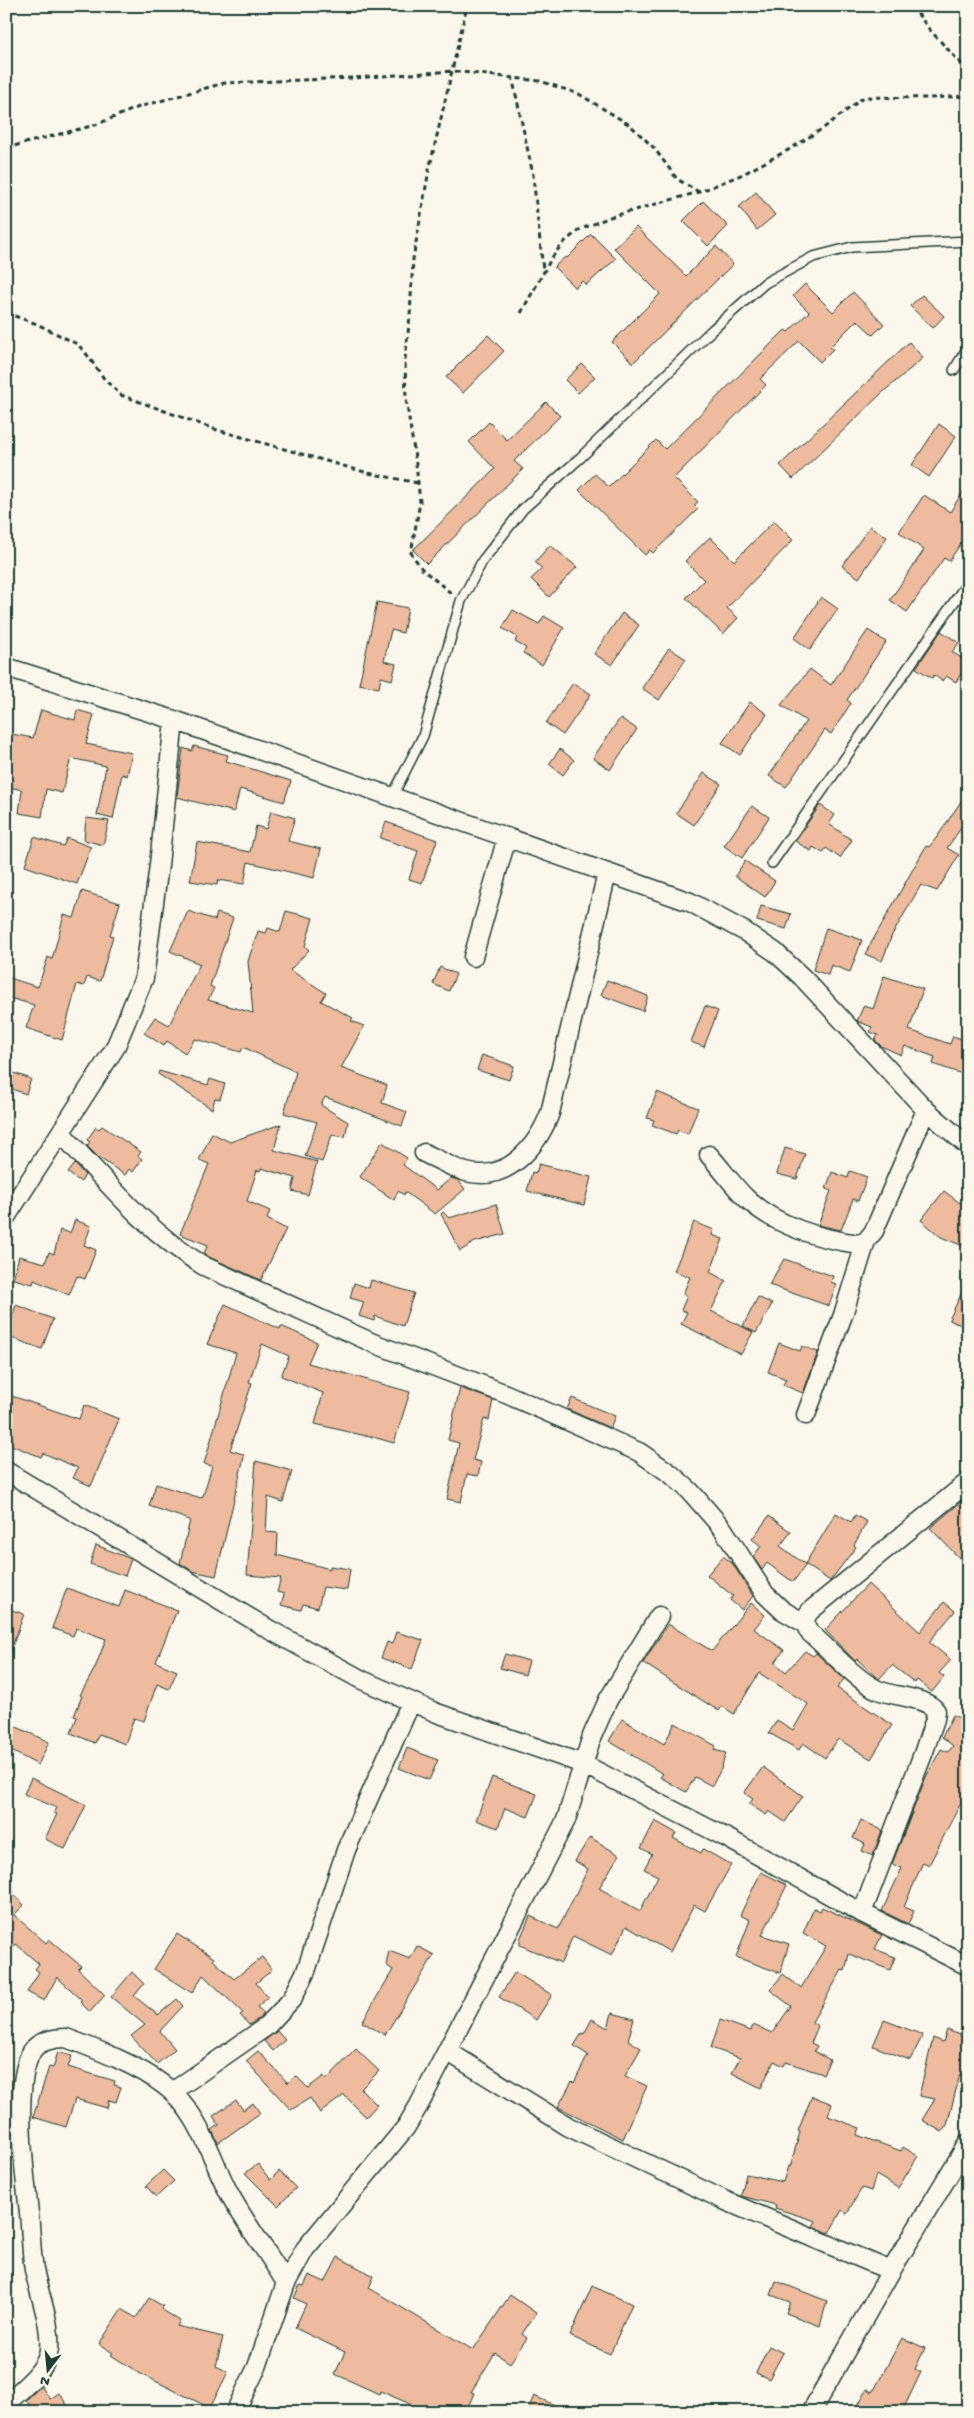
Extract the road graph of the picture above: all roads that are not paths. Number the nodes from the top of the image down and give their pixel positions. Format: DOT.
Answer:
graph roads {
  1 [pos="968,240"];
  2 [pos="968,347"];
  3 [pos="954,370"];
  4 [pos="968,582"];
  5 [pos="6,667"];
  6 [pos="174,720"];
  7 [pos="392,797"];
  8 [pos="507,837"];
  9 [pos="772,863"];
  10 [pos="608,873"];
  11 [pos="473,957"];
  12 [pos="926,1110"];
  13 [pos="61,1133"];
  14 [pos="968,1146"];
  15 [pos="424,1152"];
  16 [pos="710,1155"];
  17 [pos="6,1217"];
  18 [pos="866,1241"];
  19 [pos="806,1415"];
  20 [pos="6,1471"];
  21 [pos="968,1482"];
  22 [pos="659,1616"];
  23 [pos="804,1623"];
  24 [pos="411,1702"];
  25 [pos="582,1764"];
  26 [pos="862,1914"];
  27 [pos="968,1966"];
  28 [pos="447,2051"];
  29 [pos="172,2092"];
  30 [pos="968,2143"];
  31 [pos="891,2271"];
  32 [pos="286,2283"];
  33 [pos="6,2404"];
  34 [pos="813,2411"];
  35 [pos="235,2412"];
  1 -- 7 [label="lane"];
  2 -- 3 [label="lane"];
  4 -- 9 [label="lane"];
  5 -- 6 [label="street"];
  6 -- 7 [label="street"];
  6 -- 13 [label="street"];
  7 -- 8 [label="street"];
  8 -- 10 [label="street"];
  8 -- 11 [label="street"];
  10 -- 12 [label="street"];
  10 -- 15 [label="street"];
  12 -- 14 [label="street"];
  12 -- 18 [label="street"];
  13 -- 17 [label="street"];
  13 -- 23 [label="street"];
  16 -- 18 [label="street"];
  18 -- 19 [label="street"];
  20 -- 24 [label="street"];
  21 -- 23 [label="street"];
  22 -- 25 [label="street"];
  23 -- 26 [label="street"];
  24 -- 25 [label="street"];
  24 -- 29 [label="street"];
  25 -- 26 [label="street"];
  25 -- 28 [label="street"];
  26 -- 27 [label="street"];
  28 -- 31 [label="street"];
  28 -- 32 [label="street"];
  29 -- 32 [label="street"];
  29 -- 33 [label="street"];
  30 -- 31 [label="street"];
  31 -- 34 [label="street"];
  32 -- 35 [label="street"];
}
